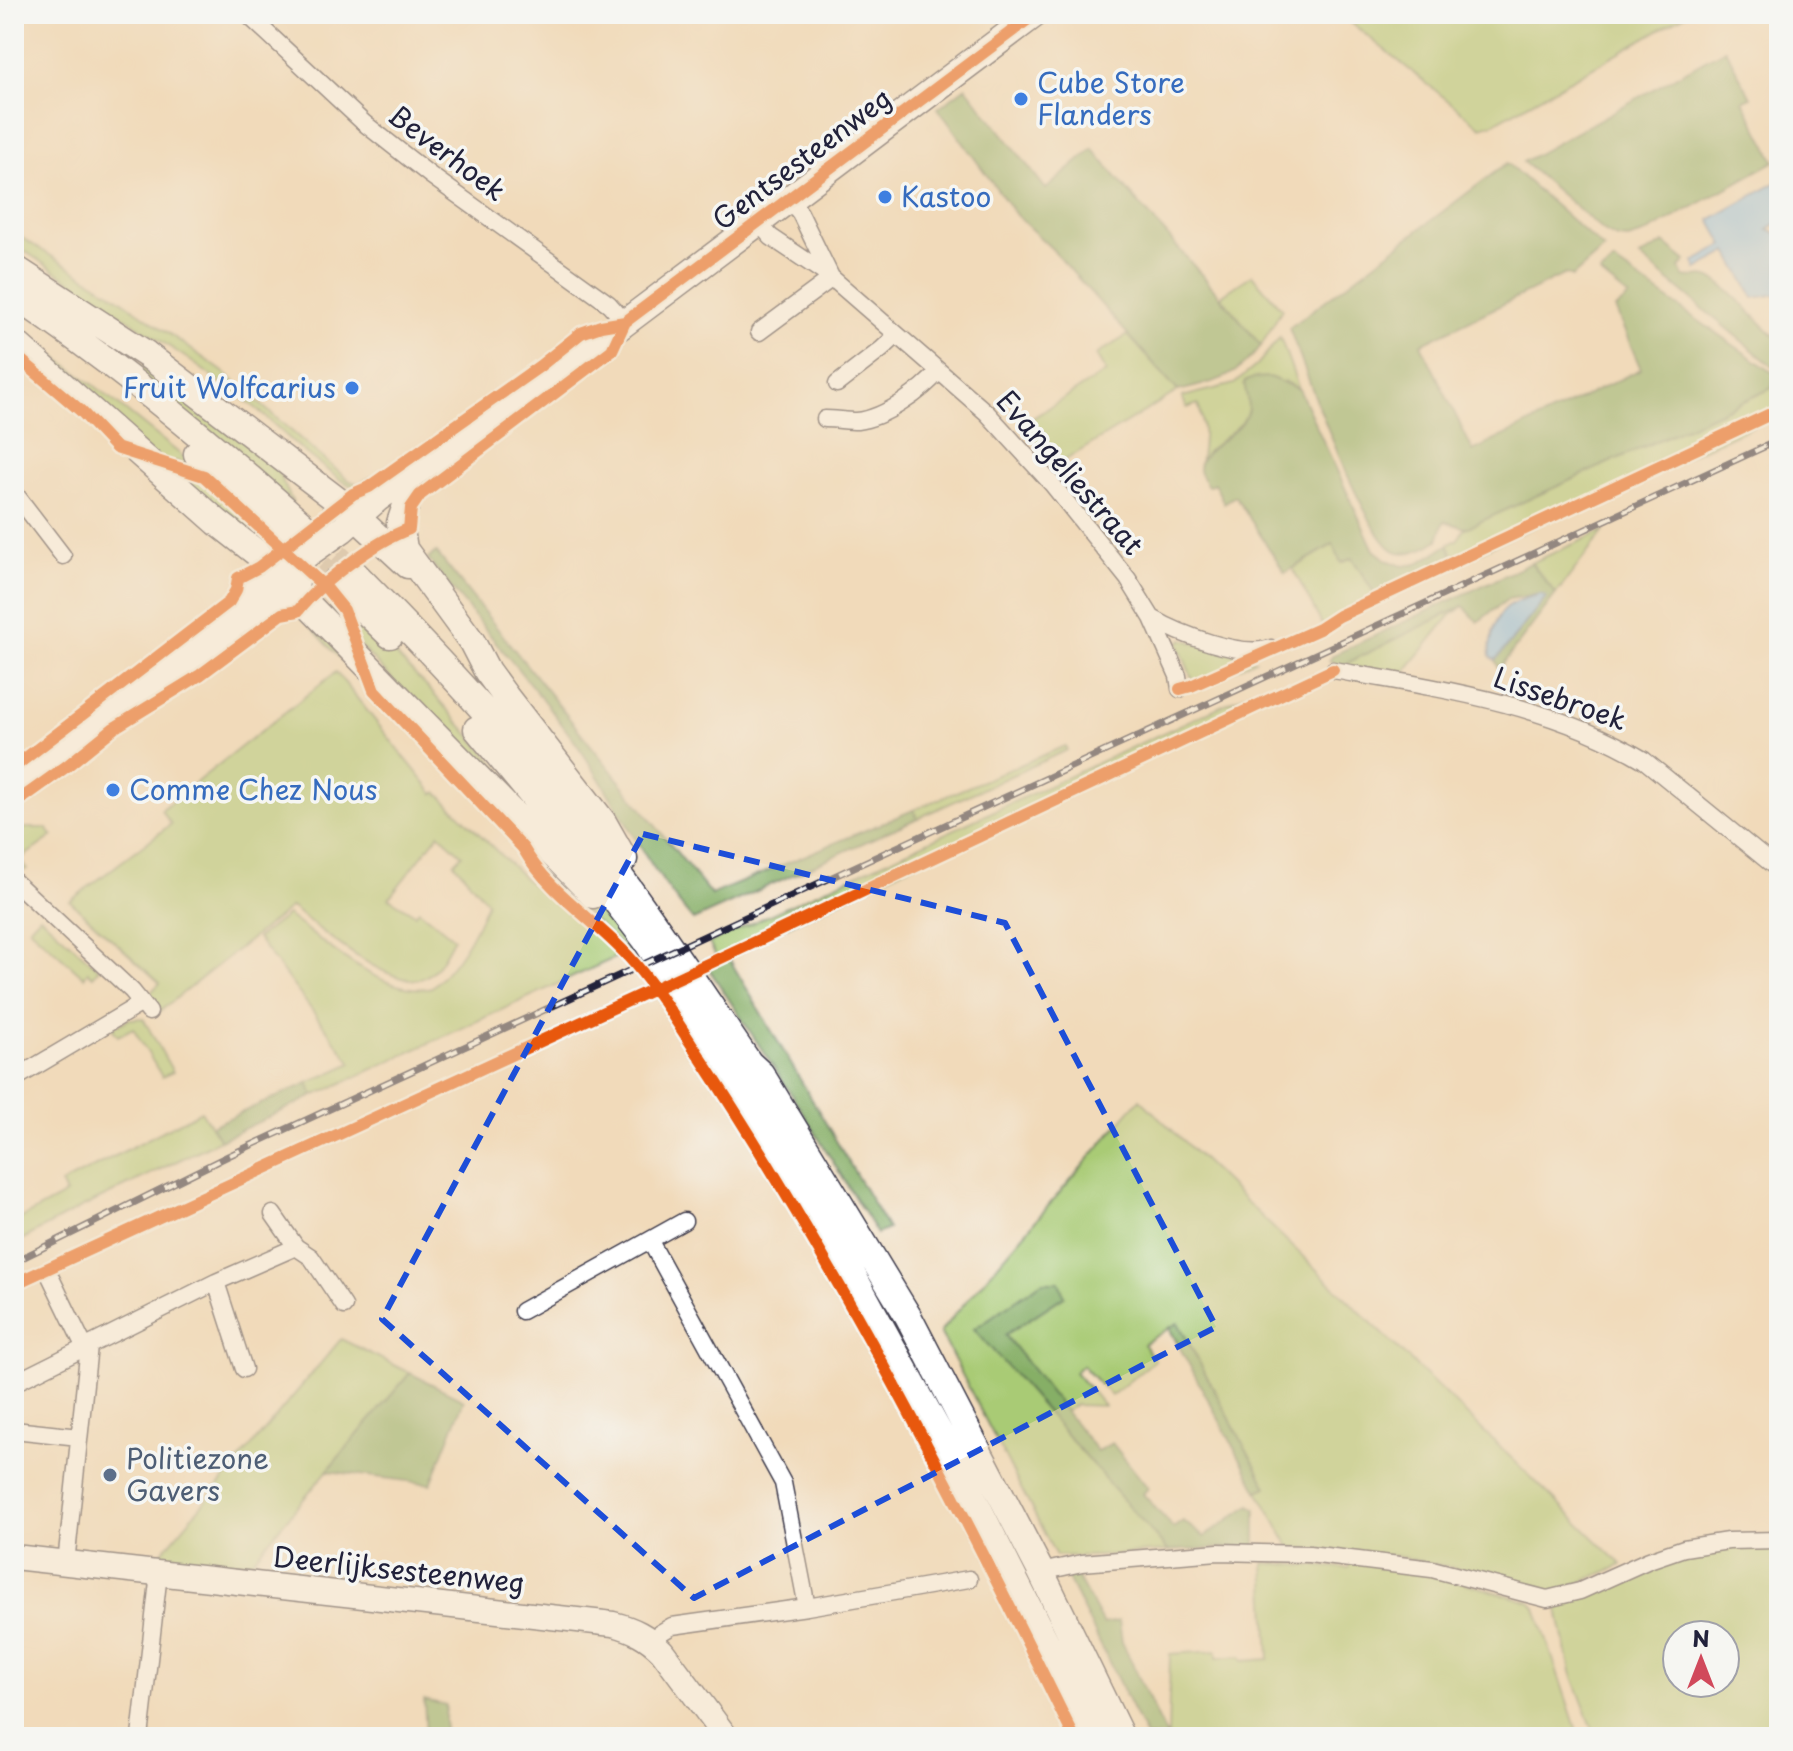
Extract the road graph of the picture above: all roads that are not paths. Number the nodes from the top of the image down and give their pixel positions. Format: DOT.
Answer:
graph roads {
  1 [pos="247,14"];
  2 [pos="1035,14"];
  3 [pos="788,198"];
  4 [pos="757,221"];
  5 [pos="14,268"];
  6 [pos="832,278"];
  7 [pos="14,295"];
  8 [pos="14,312"];
  9 [pos="625,322"];
  10 [pos="759,332"];
  11 [pos="897,335"];
  12 [pos="14,342"];
  13 [pos="939,371"];
  14 [pos="837,384"];
  15 [pos="825,419"];
  16 [pos="435,459"];
  17 [pos="14,492"];
  18 [pos="410,494"];
  19 [pos="217,522"];
  20 [pos="363,522"];
  21 [pos="63,556"];
  22 [pos="284,581"];
  23 [pos="432,590"];
  24 [pos="243,601"];
  25 [pos="1152,618"];
  26 [pos="203,647"];
  27 [pos="1271,648"];
  28 [pos="1333,670"];
  29 [pos="1180,689"];
  30 [pos="14,785"];
  31 [pos="1779,870"];
  32 [pos="14,881"];
  33 [pos="671,981"];
  34 [pos="761,1074"];
  35 [pos="14,1079"];
  36 [pos="273,1214"];
  37 [pos="684,1221"];
  38 [pos="650,1241"];
  39 [pos="296,1247"];
  40 [pos="49,1274"];
  41 [pos="216,1282"];
  42 [pos="344,1306"];
  43 [pos="522,1311"];
  44 [pos="87,1347"];
  45 [pos="244,1369"];
  46 [pos="14,1383"];
  47 [pos="14,1430"];
  48 [pos="79,1437"];
  49 [pos="1779,1540"];
  50 [pos="14,1557"];
  51 [pos="66,1563"];
  52 [pos="1041,1572"];
  53 [pos="159,1573"];
  54 [pos="969,1579"];
  55 [pos="807,1607"];
  56 [pos="650,1639"];
  57 [pos="140,1737"];
  58 [pos="726,1737"];
  59 [pos="1094,1737"];
  60 [pos="1121,1737"];
  1 -- 9 [label="street, Beverhoek"];
  2 -- 3 [label="main road, Gentsesteenweg"];
  3 -- 4 [label="main road, Gentsesteenweg"];
  3 -- 6 [label="street, Evangeliestraat"];
  4 -- 6 [label="street, Evangeliestraat"];
  4 -- 9 [label="main road, Gentsesteenweg"];
  5 -- 20 [label="main road"];
  6 -- 10 [label="street"];
  6 -- 11 [label="street, Evangeliestraat"];
  7 -- 8 [label="main road"];
  9 -- 16 [label="main road, Gentsesteenweg"];
  11 -- 13 [label="street, Evangeliestraat"];
  11 -- 14 [label="street"];
  12 -- 19 [label="main road"];
  13 -- 15 [label="street"];
  13 -- 25 [label="street, Evangeliestraat"];
  16 -- 18 [label="main road, Gentsesteenweg"];
  16 -- 20 [label="main road, Gentsesteenweg"];
  17 -- 21 [label="street"];
  18 -- 20 [label="main road, Gentsesteenweg"];
  18 -- 23 [label="main road"];
  19 -- 22 [label="main road"];
  19 -- 24 [label="main road"];
  20 -- 22 [label="main road, Gentsesteenweg"];
  20 -- 23 [label="main road"];
  22 -- 24 [label="main road, Gentsesteenweg"];
  22 -- 26 [label="main road, Gentsesteenweg"];
  22 -- 33 [label="main road"];
  23 -- 34 [label="main road"];
  24 -- 26 [label="main road, Gentsesteenweg"];
  25 -- 27 [label="street"];
  25 -- 29 [label="street, Evangeliestraat"];
  26 -- 30 [label="main road, Gentsesteenweg"];
  28 -- 31 [label="street, Lissebroek"];
  32 -- 35 [label="street"];
  33 -- 34 [label="main road"];
  33 -- 59 [label="main road"];
  34 -- 52 [label="main road"];
  36 -- 39 [label="street"];
  37 -- 38 [label="street"];
  38 -- 43 [label="street"];
  38 -- 55 [label="street"];
  39 -- 41 [label="street"];
  39 -- 42 [label="street"];
  40 -- 44 [label="street"];
  41 -- 44 [label="street"];
  41 -- 45 [label="street"];
  44 -- 46 [label="street"];
  44 -- 48 [label="street"];
  47 -- 48 [label="street"];
  48 -- 51 [label="street"];
  49 -- 52 [label="street"];
  50 -- 51 [label="main road, Deerlijksesteenweg"];
  51 -- 53 [label="main road, Deerlijksesteenweg"];
  52 -- 60 [label="main road"];
  53 -- 56 [label="main road, Deerlijksesteenweg"];
  53 -- 57 [label="street"];
  54 -- 55 [label="street"];
  55 -- 56 [label="street"];
  56 -- 58 [label="main road, Deerlijksesteenweg"];
}
